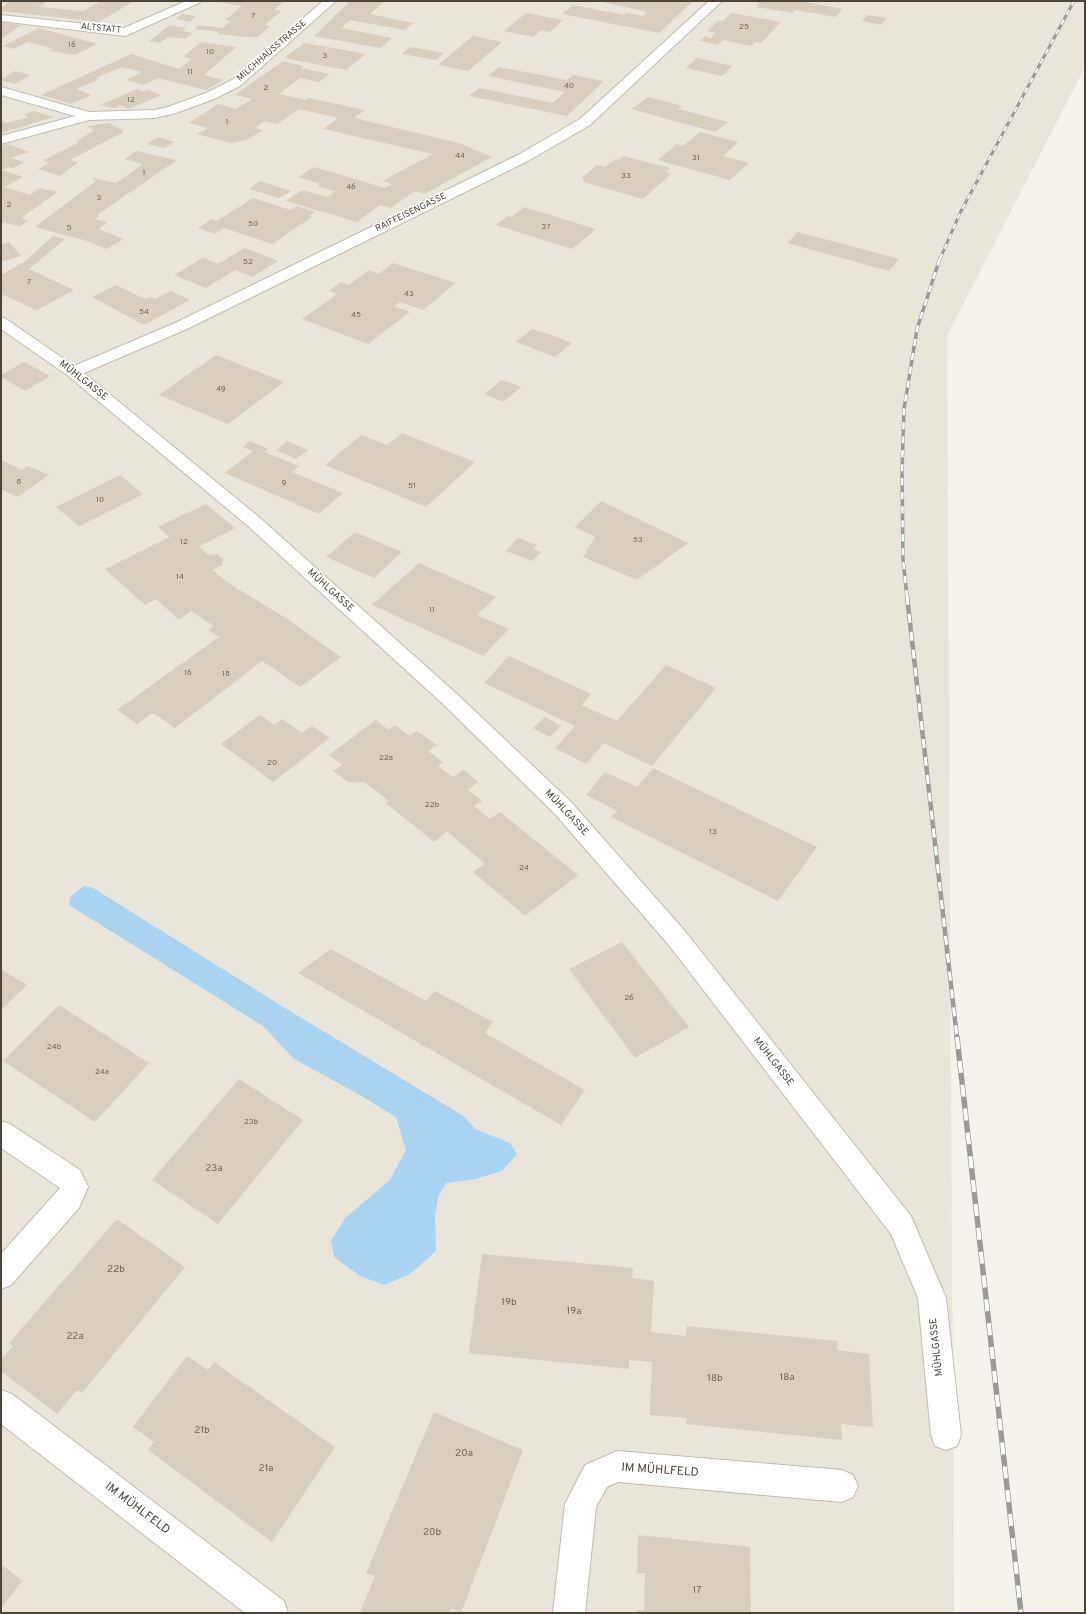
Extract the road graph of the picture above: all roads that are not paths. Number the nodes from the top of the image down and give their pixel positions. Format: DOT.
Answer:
graph roads {
  1 [pos="195,1"];
  2 [pos="330,1"];
  3 [pos="716,1"];
  4 [pos="1,18"];
  5 [pos="1,91"];
  6 [pos="89,116"];
  7 [pos="1,140"];
  8 [pos="1,322"];
  9 [pos="73,372"];
  10 [pos="1,1133"];
  11 [pos="1,1275"];
  12 [pos="1,1405"];
  13 [pos="946,1435"];
  14 [pos="842,1486"];
  15 [pos="272,1613"];
  16 [pos="569,1613"];
  1 -- 4 [label="street, ALTSTATT"];
  2 -- 6 [label="street, MILCHHAUSSTRASSE"];
  3 -- 9 [label="street, RAIFFEISENGASSE"];
  5 -- 6 [label="street"];
  6 -- 7 [label="street, MILCHHAUSSTRASSE"];
  8 -- 9 [label="street, MÜHLGASSE"];
  9 -- 13 [label="street, MÜHLGASSE"];
  10 -- 11 [label="street"];
  12 -- 15 [label="street, IM MÜHLFELD"];
  14 -- 16 [label="street, IM MÜHLFELD"];
}
